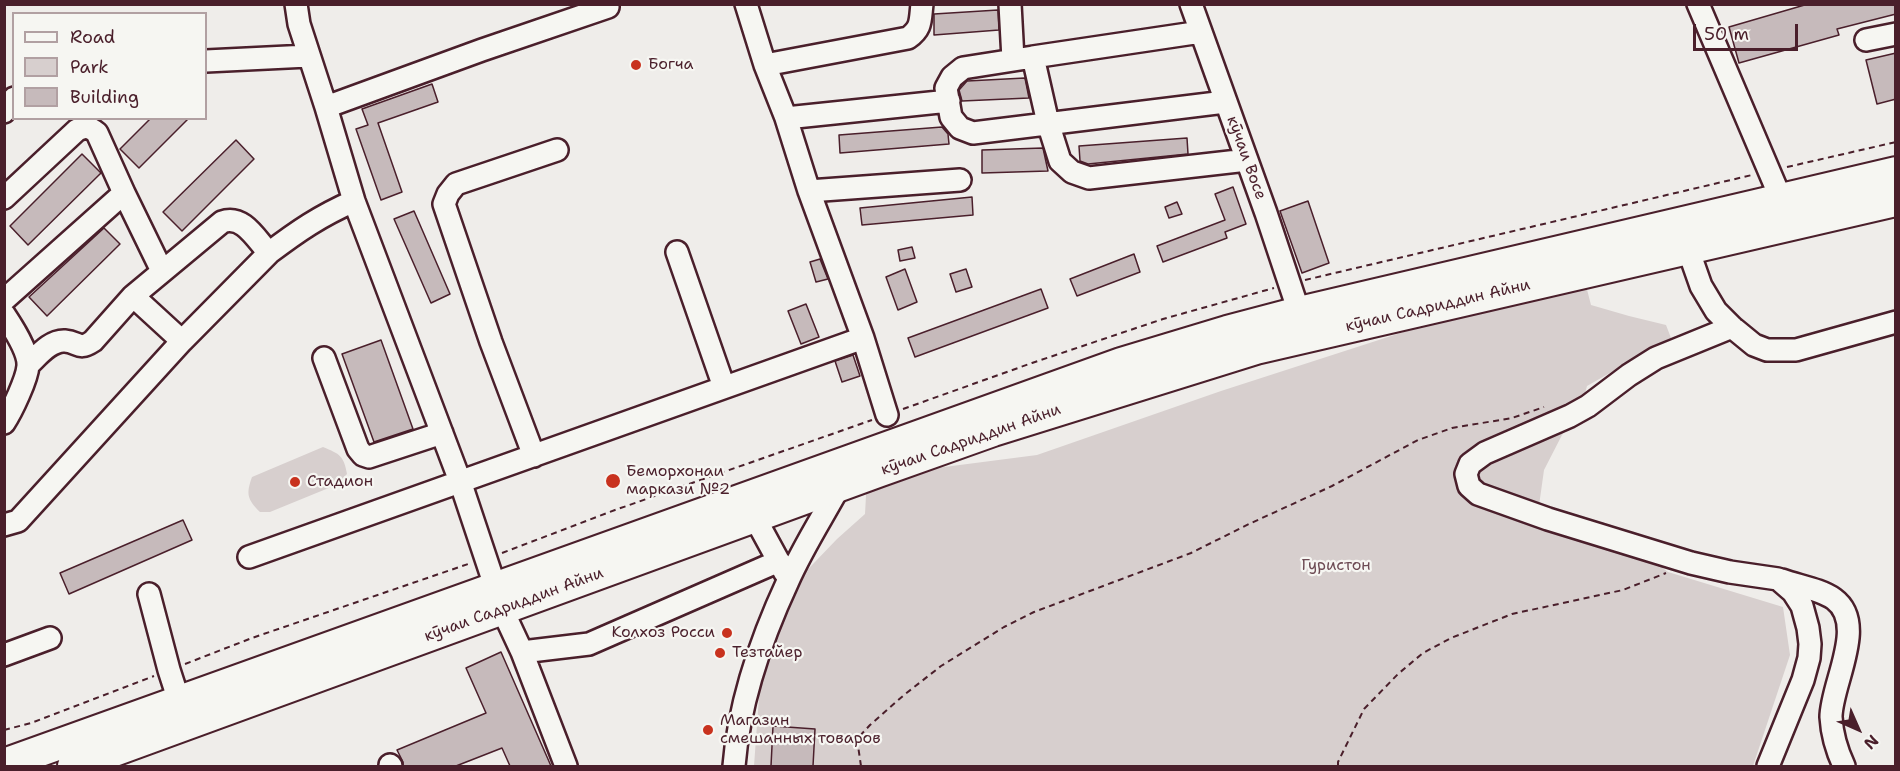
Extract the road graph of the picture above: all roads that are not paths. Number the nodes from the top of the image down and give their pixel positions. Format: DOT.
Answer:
graph roads {
  1 [pos="296,4"];
  2 [pos="746,4"];
  3 [pos="922,4"];
  4 [pos="1010,4"];
  5 [pos="1191,4"];
  6 [pos="1698,4"];
  7 [pos="609,5"];
  8 [pos="1201,32"];
  9 [pos="1896,33"];
  10 [pos="1866,40"];
  11 [pos="309,56"];
  12 [pos="1023,58"];
  13 [pos="207,61"];
  14 [pos="765,64"];
  15 [pos="949,101"];
  16 [pos="1226,102"];
  17 [pos="326,107"];
  18 [pos="786,118"];
  19 [pos="1048,123"];
  20 [pos="557,150"];
  21 [pos="1247,160"];
  22 [pos="1896,172"];
  23 [pos="960,180"];
  24 [pos="809,191"];
  25 [pos="124,193"];
  26 [pos="4,198"];
  27 [pos="1781,199"];
  28 [pos="354,201"];
  29 [pos="1896,201"];
  30 [pos="1688,249"];
  31 [pos="677,252"];
  32 [pos="269,253"];
  33 [pos="162,271"];
  34 [pos="133,296"];
  35 [pos="4,300"];
  36 [pos="1299,312"];
  37 [pos="4,314"];
  38 [pos="1896,322"];
  39 [pos="1732,327"];
  40 [pos="863,338"];
  41 [pos="182,341"];
  42 [pos="324,358"];
  43 [pos="28,365"];
  44 [pos="724,387"];
  45 [pos="887,415"];
  46 [pos="4,423"];
  47 [pos="442,432"];
  48 [pos="534,456"];
  49 [pos="460,481"];
  50 [pos="838,487"];
  51 [pos="755,518"];
  52 [pos="4,525"];
  53 [pos="249,557"];
  54 [pos="784,570"];
  55 [pos="1778,579"];
  56 [pos="150,594"];
  57 [pos="499,599"];
  58 [pos="50,638"];
  59 [pos="522,652"];
  60 [pos="4,655"];
  61 [pos="179,701"];
  62 [pos="4,764"];
  63 [pos="73,766"];
  64 [pos="566,766"];
  65 [pos="734,766"];
  66 [pos="1768,766"];
  67 [pos="1844,766"];
  1 -- 11 [label="street"];
  2 -- 14 [label="street"];
  3 -- 14 [label="street"];
  4 -- 12 [label="street"];
  5 -- 8 [label="street, кӯчаи Восе"];
  6 -- 27 [label="street"];
  7 -- 17 [label="street"];
  8 -- 12 [label="street"];
  8 -- 16 [label="street, кӯчаи Восе"];
  9 -- 10 [label="street"];
  11 -- 13 [label="street"];
  11 -- 17 [label="street"];
  12 -- 15 [label="street"];
  12 -- 19 [label="street"];
  14 -- 18 [label="street"];
  15 -- 18 [label="street"];
  15 -- 19 [label="street"];
  16 -- 19 [label="street"];
  16 -- 21 [label="street, кӯчаи Восе"];
  17 -- 28 [label="street"];
  18 -- 24 [label="street"];
  19 -- 21 [label="street"];
  20 -- 48 [label="street"];
  21 -- 36 [label="street, кӯчаи Восе"];
  22 -- 27 [label="highway, кӯчаи Садриддин Айни"];
  23 -- 24 [label="street"];
  24 -- 40 [label="street"];
  25 -- 26 [label="street"];
  25 -- 33 [label="street"];
  25 -- 35 [label="street"];
  27 -- 36 [label="highway, кӯчаи Садриддин Айни"];
  28 -- 32 [label="street"];
  28 -- 47 [label="street"];
  29 -- 30 [label="highway, кӯчаи Садриддин Айни"];
  30 -- 39 [label="street"];
  30 -- 50 [label="highway, кӯчаи Садриддин Айни"];
  31 -- 44 [label="street"];
  32 -- 33 [label="street"];
  32 -- 41 [label="street"];
  33 -- 34 [label="street"];
  34 -- 41 [label="street"];
  34 -- 43 [label="street"];
  36 -- 57 [label="highway, кӯчаи Садриддин Айни"];
  37 -- 43 [label="street"];
  38 -- 39 [label="street"];
  39 -- 55 [label="street"];
  40 -- 44 [label="street"];
  40 -- 45 [label="street"];
  41 -- 52 [label="street"];
  42 -- 47 [label="street"];
  43 -- 46 [label="street"];
  44 -- 48 [label="street"];
  47 -- 49 [label="street"];
  48 -- 49 [label="street"];
  49 -- 53 [label="street"];
  49 -- 57 [label="street"];
  50 -- 51 [label="highway, кӯчаи Садриддин Айни"];
  50 -- 54 [label="street"];
  51 -- 54 [label="street"];
  51 -- 57 [label="highway, кӯчаи Садриддин Айни"];
  54 -- 59 [label="street"];
  54 -- 65 [label="street"];
  55 -- 66 [label="street"];
  55 -- 67 [label="street"];
  56 -- 61 [label="street"];
  57 -- 59 [label="street"];
  57 -- 61 [label="highway, кӯчаи Садриддин Айни"];
  57 -- 63 [label="highway, кӯчаи Садриддин Айни"];
  58 -- 60 [label="street"];
  59 -- 64 [label="street"];
  61 -- 62 [label="highway, кӯчаи Садриддин Айни"];
}
